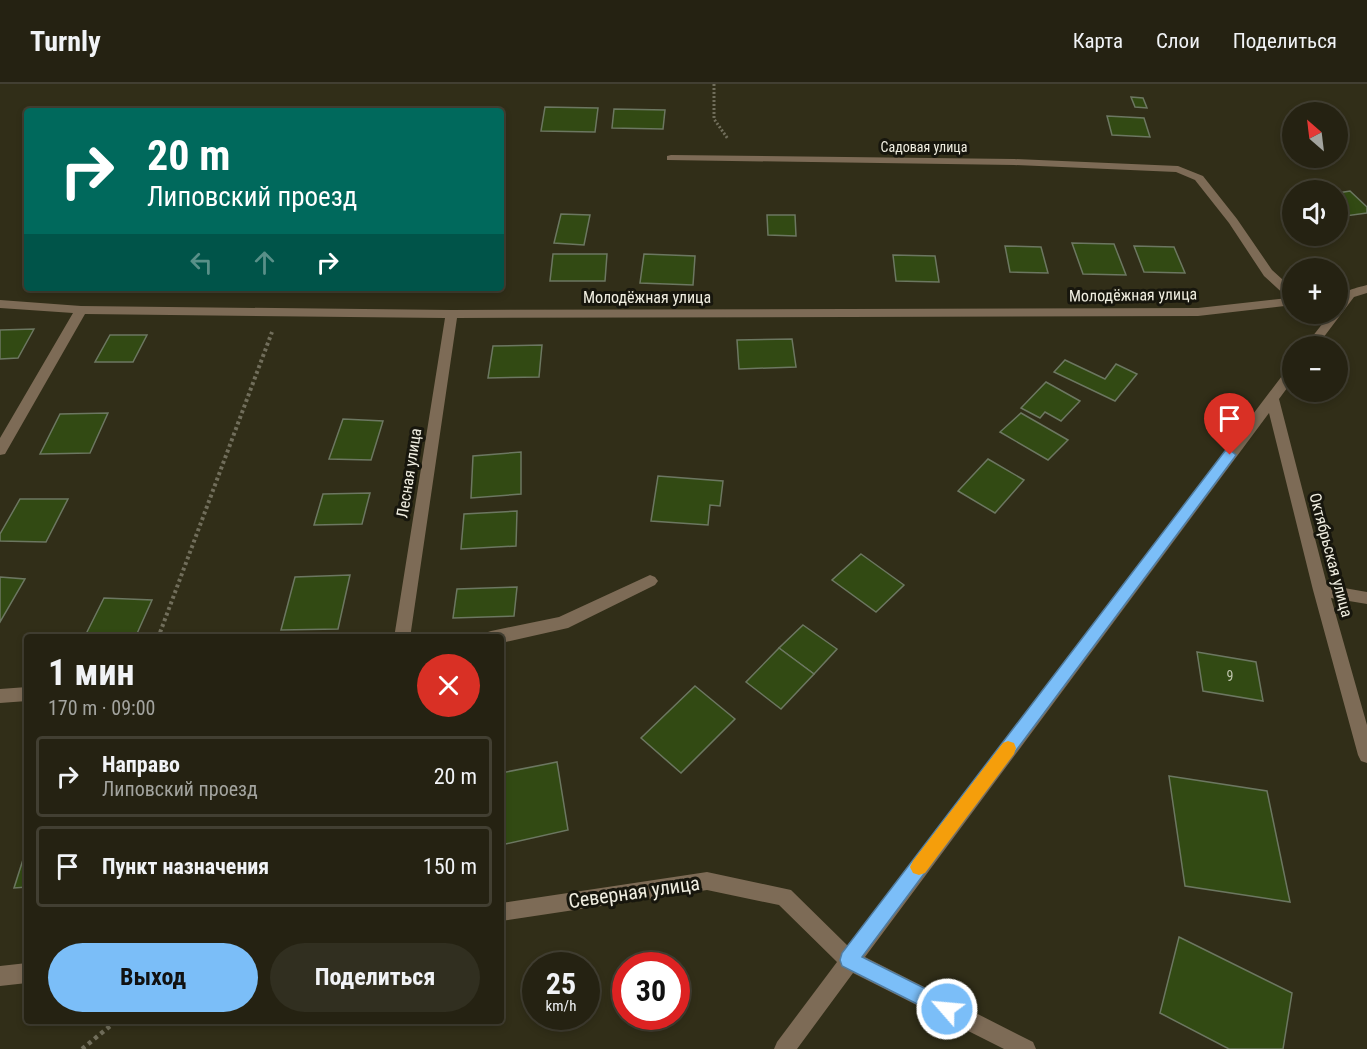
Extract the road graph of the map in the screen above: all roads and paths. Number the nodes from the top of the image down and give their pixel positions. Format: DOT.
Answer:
graph roads {
  1 [pos="714,84"];
  2 [pos="671,158"];
  3 [pos="742,160"];
  4 [pos="1282,286"];
  5 [pos="1367,289"];
  6 [pos="1348,294"];
  7 [pos="1282,302"];
  8 [pos="0,304"];
  9 [pos="81,310"];
  10 [pos="279,312"];
  11 [pos="452,314"];
  12 [pos="1328,324"];
  13 [pos="1319,336"];
  14 [pos="1282,386"];
  15 [pos="1272,399"];
  16 [pos="0,450"];
  17 [pos="650,581"];
  18 [pos="1321,590"];
  19 [pos="1367,598"];
  20 [pos="159,634"];
  21 [pos="403,634"];
  22 [pos="504,635"];
  23 [pos="24,694"];
  24 [pos="0,696"];
  25 [pos="1367,755"];
  26 [pos="504,912"];
  27 [pos="849,960"];
  28 [pos="24,973"];
  29 [pos="0,976"];
  30 [pos="113,1024"];
  31 [pos="82,1049"];
  32 [pos="784,1049"];
  33 [pos="1026,1049"];
  1 -- 3 [label="path"];
  2 -- 3 [label="street, Садовая улица"];
  3 -- 4 [label="street, Садовая улица"];
  5 -- 6 [label="street"];
  7 -- 11 [label="street, Молодёжная улица"];
  8 -- 9 [label="street, Молодёжная улица"];
  9 -- 10 [label="street, Молодёжная улица"];
  9 -- 16 [label="street"];
  10 -- 11 [label="street, Молодёжная улица"];
  10 -- 20 [label="path"];
  11 -- 21 [label="street, Лесная улица"];
  12 -- 13 [label="street"];
  14 -- 15 [label="street"];
  15 -- 18 [label="street, Октябрьская улица"];
  15 -- 27 [label="street"];
  17 -- 22 [label="street"];
  18 -- 19 [label="street"];
  18 -- 25 [label="street, Октябрьская улица"];
  23 -- 24 [label="street"];
  26 -- 27 [label="street, Северная улица"];
  27 -- 32 [label="street"];
  27 -- 33 [label="street, Северная улица"];
  28 -- 29 [label="street"];
  30 -- 31 [label="path"];
}
